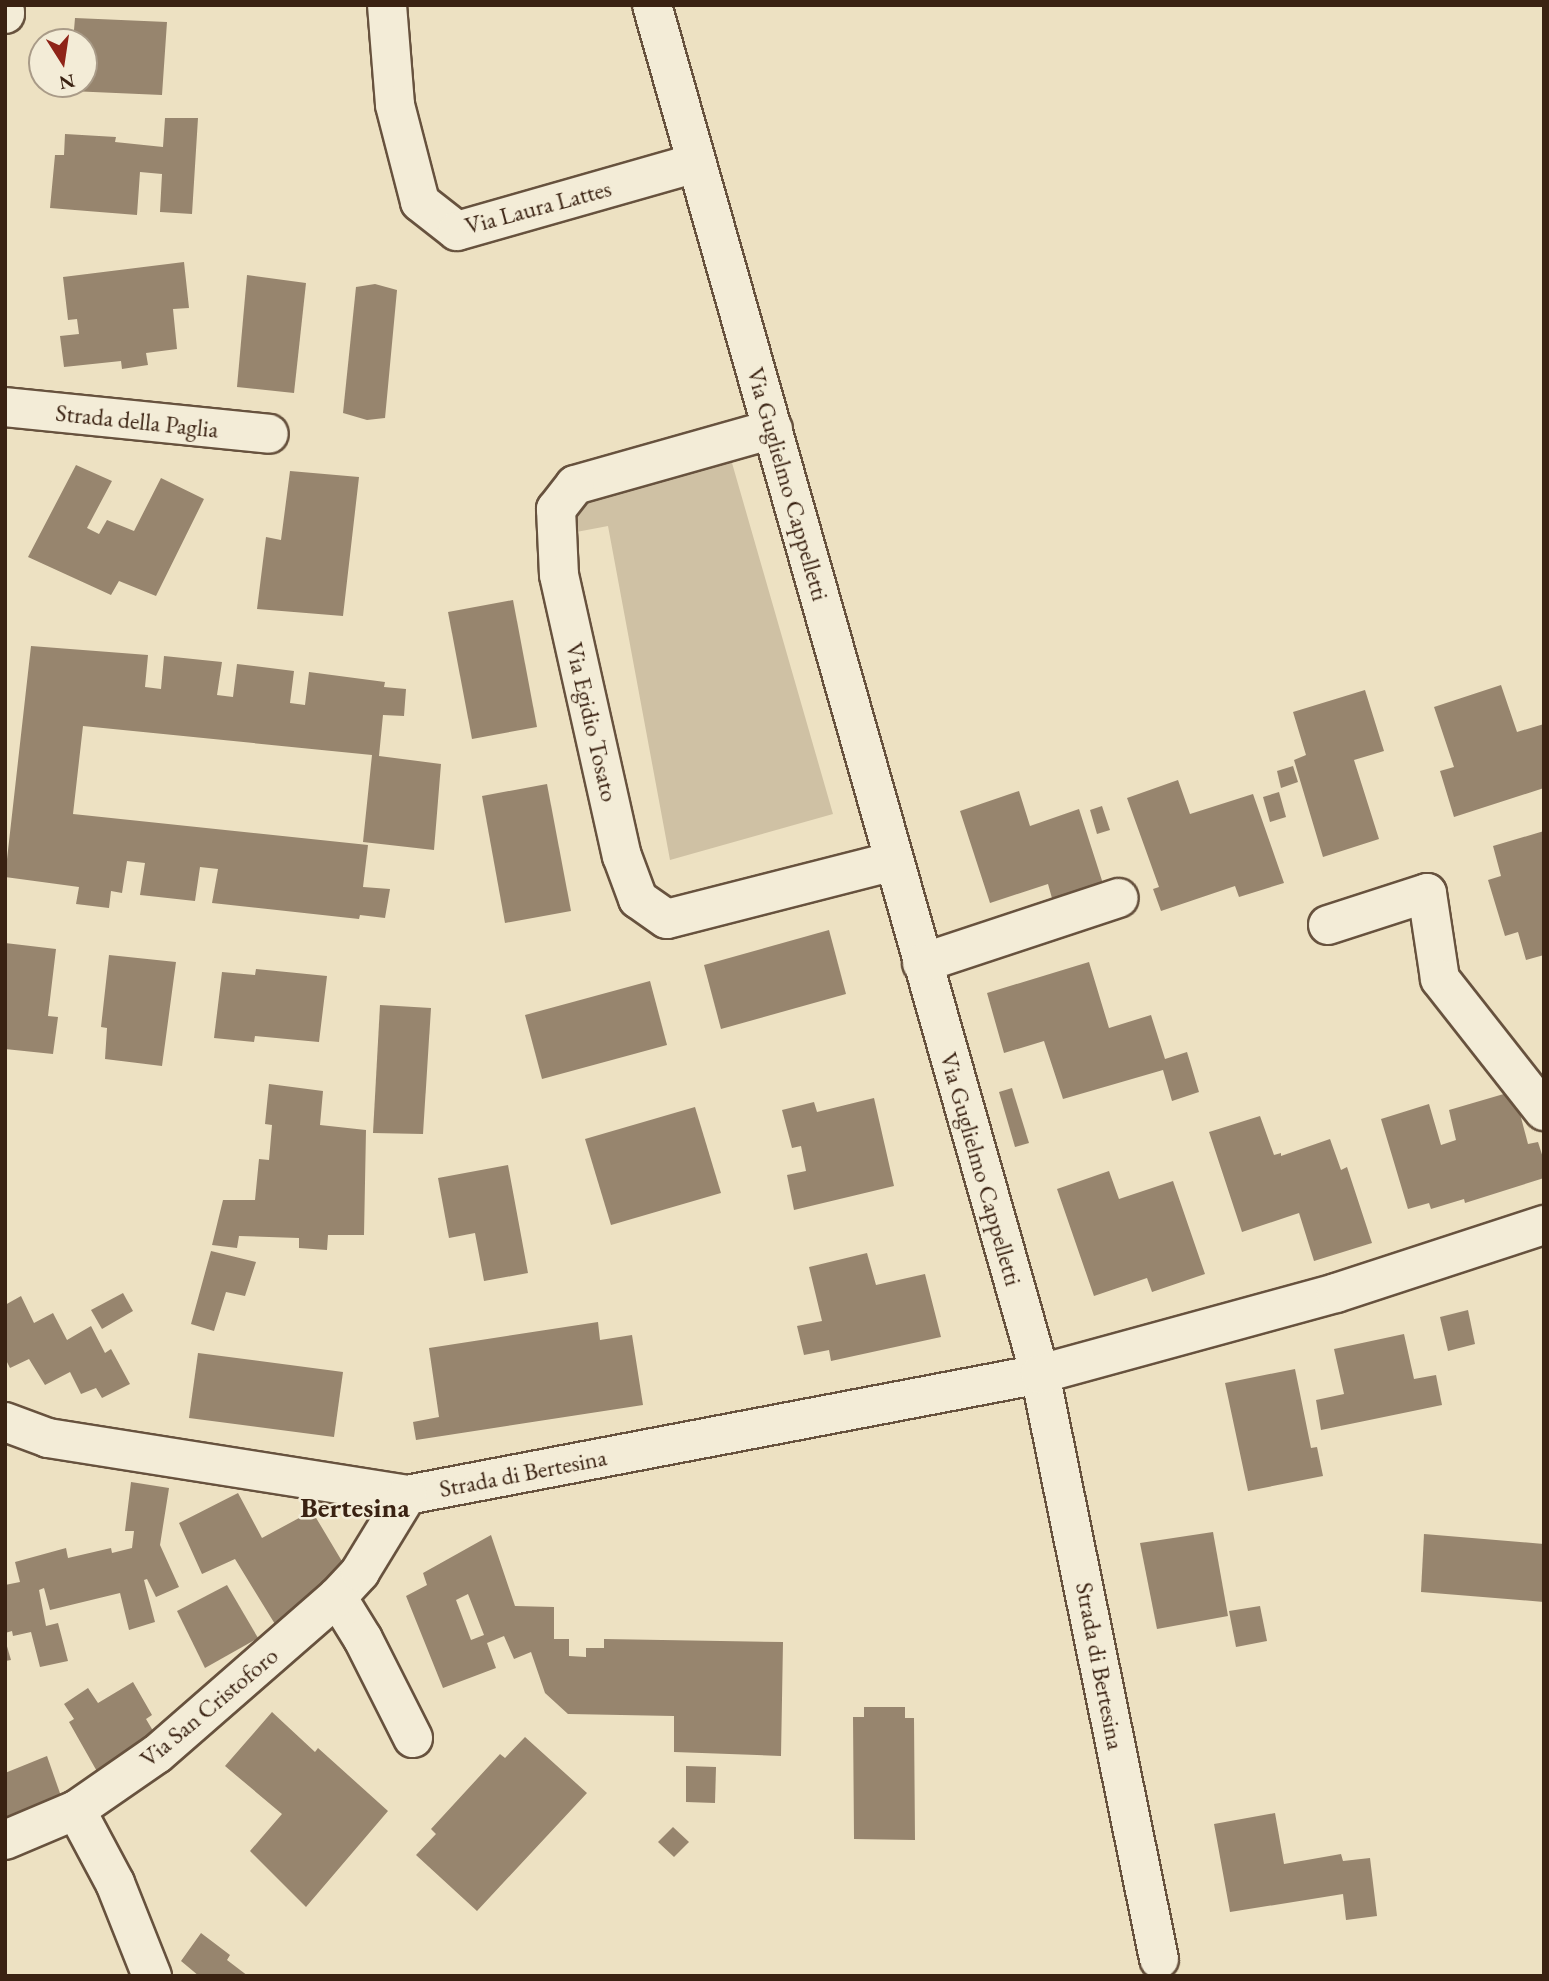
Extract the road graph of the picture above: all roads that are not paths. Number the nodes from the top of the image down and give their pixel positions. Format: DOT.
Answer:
graph roads {
  1 [pos="387,5"];
  2 [pos="652,5"];
  3 [pos="696,163"];
  4 [pos="5,407"];
  5 [pos="773,429"];
  6 [pos="269,434"];
  7 [pos="894,861"];
  8 [pos="1118,898"];
  9 [pos="1328,925"];
  10 [pos="922,963"];
  11 [pos="1544,1111"];
  12 [pos="1544,1225"];
  13 [pos="1040,1374"];
  14 [pos="5,1422"];
  15 [pos="407,1495"];
  16 [pos="337,1597"];
  17 [pos="413,1738"];
  18 [pos="76,1810"];
  19 [pos="5,1840"];
  20 [pos="1159,1959"];
  21 [pos="152,1976"];
  1 -- 3 [label="street, Via Laura Lattes"];
  2 -- 3 [label="street, Via Guglielmo Cappelletti"];
  3 -- 5 [label="street, Via Guglielmo Cappelletti"];
  4 -- 6 [label="street, Strada della Paglia"];
  5 -- 7 [label="street, Via Guglielmo Cappelletti"];
  5 -- 7 [label="street, Via Egidio Tosato"];
  7 -- 10 [label="street, Via Guglielmo Cappelletti"];
  8 -- 10 [label="street"];
  9 -- 11 [label="street"];
  10 -- 13 [label="street, Via Guglielmo Cappelletti"];
  12 -- 13 [label="street, Strada di Bertesina"];
  13 -- 15 [label="street, Strada di Bertesina"];
  13 -- 20 [label="street, Strada di Bertesina"];
  14 -- 15 [label="street, Strada di Bertesina"];
  15 -- 16 [label="street, Via San Cristoforo"];
  16 -- 17 [label="street"];
  16 -- 18 [label="street, Via San Cristoforo"];
  18 -- 19 [label="street, Via San Cristoforo"];
  18 -- 21 [label="street"];
}
